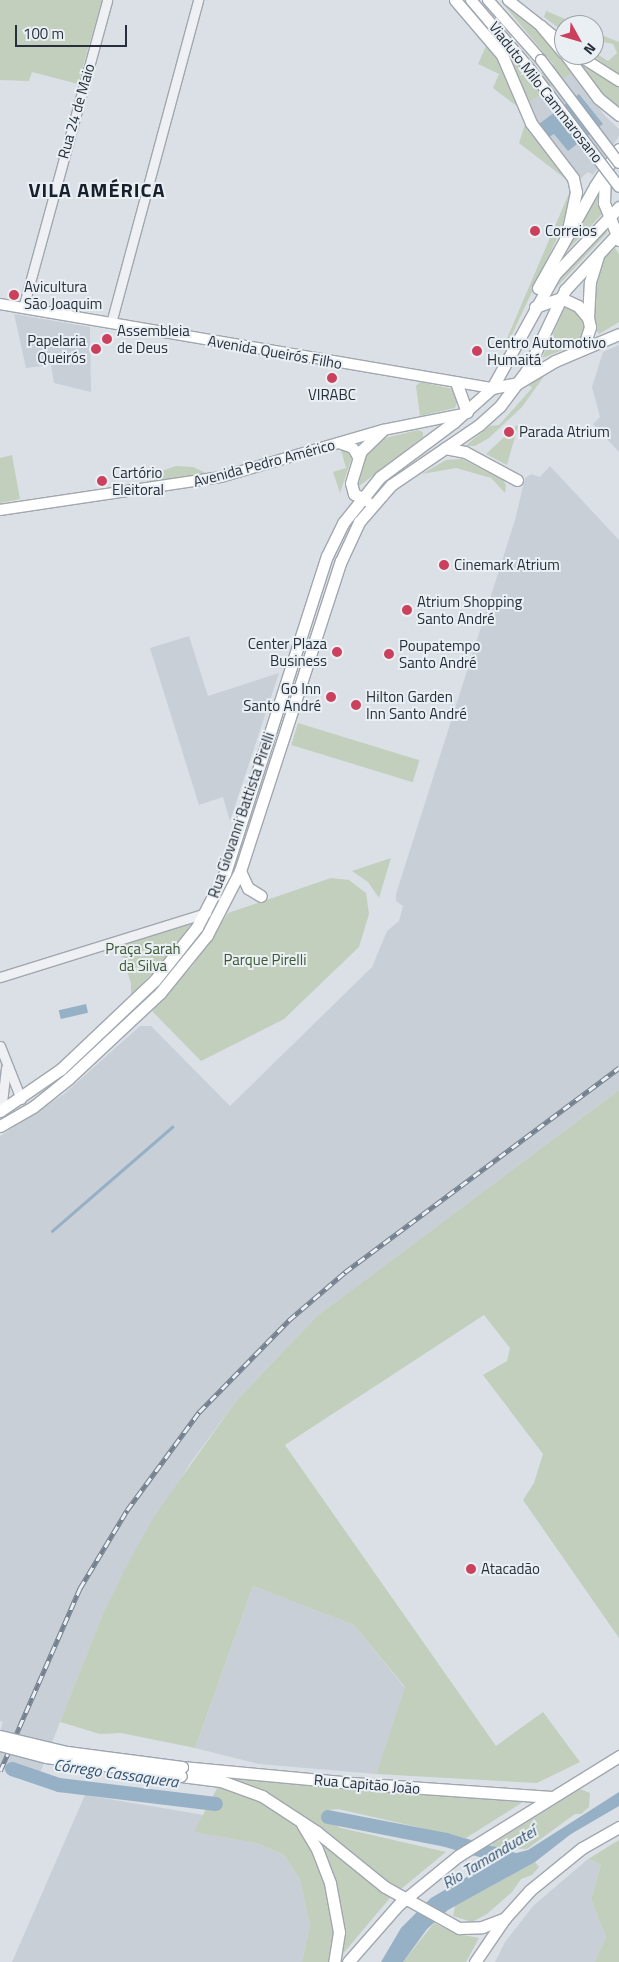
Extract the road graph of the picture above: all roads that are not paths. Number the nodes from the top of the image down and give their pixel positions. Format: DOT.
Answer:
graph roads {
  1 [pos="107,0"];
  2 [pos="198,0"];
  3 [pos="455,0"];
  4 [pos="471,0"];
  5 [pos="488,0"];
  6 [pos="508,0"];
  7 [pos="541,26"];
  8 [pos="554,36"];
  9 [pos="554,41"];
  10 [pos="573,65"];
  11 [pos="594,65"];
  12 [pos="619,81"];
  13 [pos="619,115"];
  14 [pos="619,149"];
  15 [pos="619,163"];
  16 [pos="605,170"];
  17 [pos="619,187"];
  18 [pos="619,207"];
  19 [pos="609,217"];
  20 [pos="566,234"];
  21 [pos="618,236"];
  22 [pos="600,250"];
  23 [pos="561,298"];
  24 [pos="0,304"];
  25 [pos="535,307"];
  26 [pos="23,308"];
  27 [pos="588,318"];
  28 [pos="111,323"];
  29 [pos="619,334"];
  30 [pos="583,349"];
  31 [pos="456,382"];
  32 [pos="518,383"];
  33 [pos="492,388"];
  34 [pos="467,413"];
  35 [pos="383,430"];
  36 [pos="339,443"];
  37 [pos="445,448"];
  38 [pos="358,457"];
  39 [pos="516,480"];
  40 [pos="360,498"];
  41 [pos="374,502"];
  42 [pos="0,510"];
  43 [pos="240,871"];
  44 [pos="261,896"];
  45 [pos="223,908"];
  46 [pos="205,914"];
  47 [pos="0,978"];
  48 [pos="0,1046"];
  49 [pos="6,1065"];
  50 [pos="21,1099"];
  51 [pos="33,1107"];
  52 [pos="0,1111"];
  53 [pos="0,1126"];
  54 [pos="0,1736"];
  55 [pos="0,1745"];
  56 [pos="619,1756"];
  57 [pos="182,1772"];
  58 [pos="552,1796"];
  59 [pos="296,1816"];
  60 [pos="619,1827"];
  61 [pos="404,1899"];
  62 [pos="505,1918"];
  63 [pos="334,1962"];
  64 [pos="348,1962"];
  65 [pos="475,1962"];
  1 -- 26 [label="street, Rua 24 de Maio"];
  2 -- 28 [label="street"];
  3 -- 20 [label="highway"];
  4 -- 17 [label="main road, Viaduto Milo Cammarosano, bridge"];
  5 -- 15 [label="main road, Viaduto Milo Cammarosano, bridge"];
  6 -- 7 [label="main road"];
  7 -- 8 [label="main road"];
  7 -- 9 [label="highway"];
  10 -- 13 [label="highway"];
  11 -- 12 [label="main road"];
  14 -- 16 [label="highway"];
  16 -- 19 [label="highway"];
  16 -- 20 [label="highway"];
  18 -- 19 [label="highway"];
  19 -- 21 [label="highway"];
  19 -- 25 [label="highway"];
  20 -- 25 [label="highway"];
  21 -- 22 [label="highway"];
  22 -- 23 [label="highway"];
  22 -- 27 [label="highway"];
  23 -- 25 [label="highway"];
  23 -- 27 [label="highway"];
  23 -- 32 [label="highway"];
  24 -- 26 [label="main road, Avenida Queirós Filho"];
  25 -- 33 [label="highway, Rua Giovanni Battista Pirelli"];
  26 -- 28 [label="main road, Avenida Queirós Filho"];
  27 -- 30 [label="highway"];
  28 -- 31 [label="main road, Avenida Queirós Filho"];
  29 -- 30 [label="highway"];
  30 -- 32 [label="highway"];
  31 -- 33 [label="main road, Avenida Queirós Filho"];
  31 -- 34 [label="highway"];
  32 -- 33 [label="highway"];
  32 -- 37 [label="highway, Rua Giovanni Battista Pirelli"];
  33 -- 34 [label="highway, Rua Giovanni Battista Pirelli"];
  34 -- 35 [label="main road, Avenida Pedro Américo"];
  34 -- 40 [label="highway, Rua Giovanni Battista Pirelli"];
  35 -- 36 [label="main road, Avenida Pedro Américo"];
  35 -- 38 [label="highway"];
  36 -- 38 [label="main road"];
  36 -- 42 [label="main road, Avenida Pedro Américo"];
  37 -- 39 [label="highway"];
  37 -- 41 [label="highway, Rua Giovanni Battista Pirelli"];
  38 -- 40 [label="highway"];
  40 -- 41 [label="highway"];
  40 -- 46 [label="highway, Rua Giovanni Battista Pirelli"];
  41 -- 43 [label="highway, Rua Giovanni Battista Pirelli"];
  43 -- 44 [label="highway"];
  43 -- 45 [label="highway, Rua Giovanni Battista Pirelli"];
  45 -- 46 [label="street"];
  45 -- 51 [label="highway, Rua Giovanni Battista Pirelli"];
  46 -- 47 [label="street"];
  46 -- 50 [label="highway, Rua Giovanni Battista Pirelli"];
  48 -- 49 [label="street"];
  49 -- 50 [label="street"];
  49 -- 52 [label="street"];
  50 -- 51 [label="highway"];
  50 -- 52 [label="highway, Rua Giovanni Battista Pirelli"];
  51 -- 53 [label="highway, Rua Giovanni Battista Pirelli"];
  54 -- 57 [label="highway, bridge"];
  55 -- 57 [label="highway, bridge"];
  56 -- 58 [label="highway"];
  57 -- 58 [label="highway, Rua Capitão João"];
  57 -- 59 [label="highway"];
  58 -- 61 [label="highway"];
  59 -- 61 [label="highway"];
  59 -- 63 [label="highway"];
  60 -- 62 [label="highway"];
  61 -- 62 [label="highway"];
  61 -- 64 [label="highway"];
  62 -- 65 [label="highway"];
}
